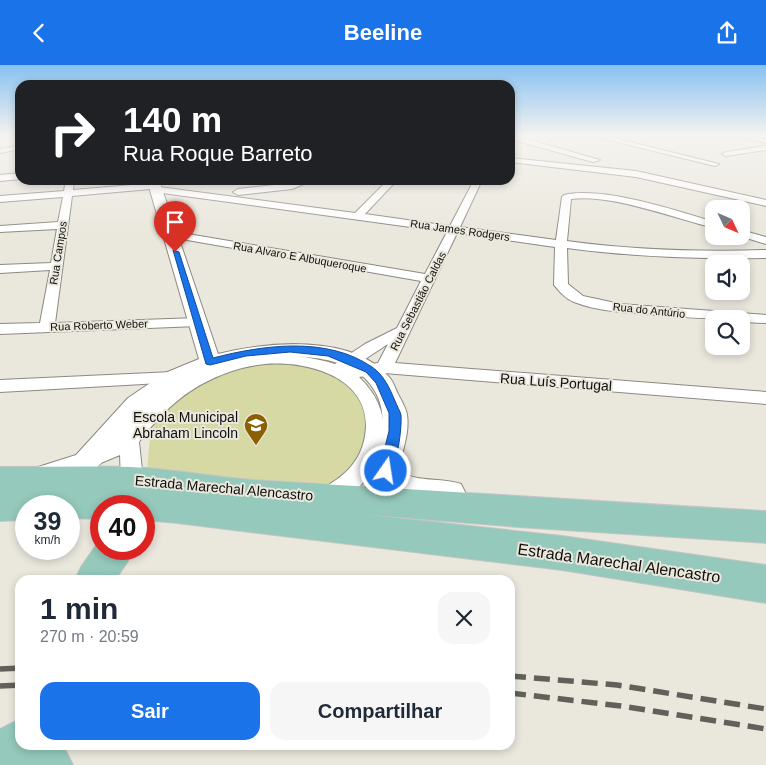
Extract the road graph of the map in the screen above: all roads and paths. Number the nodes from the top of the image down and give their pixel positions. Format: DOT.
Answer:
graph roads {
  1 [pos="584,169"];
  2 [pos="625,169"];
  3 [pos="636,174"];
  4 [pos="15,176"];
  5 [pos="0,178"];
  6 [pos="69,185"];
  7 [pos="154,185"];
  8 [pos="291,185"];
  9 [pos="388,185"];
  10 [pos="476,185"];
  11 [pos="68,193"];
  12 [pos="202,195"];
  13 [pos="0,199"];
  14 [pos="766,203"];
  15 [pos="358,216"];
  16 [pos="705,223"];
  17 [pos="63,225"];
  18 [pos="0,229"];
  19 [pos="455,229"];
  20 [pos="170,234"];
  21 [pos="750,236"];
  22 [pos="766,241"];
  23 [pos="562,245"];
  24 [pos="766,254"];
  25 [pos="56,266"];
  26 [pos="0,269"];
  27 [pos="430,279"];
  28 [pos="766,319"];
  29 [pos="198,322"];
  30 [pos="47,327"];
  31 [pos="0,329"];
  32 [pos="404,330"];
  33 [pos="211,366"];
  34 [pos="357,368"];
  35 [pos="172,379"];
  36 [pos="0,386"];
  37 [pos="766,398"];
  38 [pos="130,438"];
  39 [pos="86,462"];
  40 [pos="0,480"];
  41 [pos="30,480"];
  42 [pos="118,495"];
  43 [pos="146,495"];
  44 [pos="327,497"];
  45 [pos="155,499"];
  46 [pos="155,501"];
  47 [pos="90,503"];
  48 [pos="0,507"];
  49 [pos="688,521"];
  50 [pos="766,527"];
  51 [pos="106,560"];
  52 [pos="97,575"];
  53 [pos="766,584"];
  54 [pos="15,748"];
  55 [pos="34,750"];
  56 [pos="0,762"];
  57 [pos="48,765"];
  1 -- 3 [label="street"];
  2 -- 3 [label="street"];
  3 -- 14 [label="street"];
  4 -- 5 [label="street"];
  6 -- 11 [label="street, Rua Campos"];
  7 -- 11 [label="street, Rua James Rodgers"];
  7 -- 12 [label="street, Rua James Rodgers"];
  7 -- 20 [label="street"];
  8 -- 12 [label="street"];
  9 -- 15 [label="street"];
  10 -- 19 [label="street, Rua Sebastião Caldas"];
  11 -- 13 [label="street, Rua James Rodgers"];
  11 -- 17 [label="street, Rua Campos"];
  12 -- 15 [label="street, Rua James Rodgers"];
  15 -- 19 [label="street, Rua James Rodgers"];
  16 -- 23 [label="street"];
  17 -- 18 [label="street"];
  17 -- 25 [label="street, Rua Campos"];
  19 -- 23 [label="street, Rua James Rodgers"];
  19 -- 27 [label="street, Rua Sebastião Caldas"];
  20 -- 27 [label="street, Rua Alvaro E Albuqueroque"];
  20 -- 29 [label="street"];
  21 -- 22 [label="street"];
  23 -- 24 [label="street, Rua James Rodgers"];
  23 -- 28 [label="street, Rua do Antúrio"];
  25 -- 26 [label="street"];
  25 -- 30 [label="street, Rua Campos"];
  27 -- 32 [label="street, Rua Sebastião Caldas"];
  29 -- 30 [label="street, Rua Roberto Weber"];
  29 -- 33 [label="street"];
  30 -- 31 [label="street, Rua Roberto Weber"];
  32 -- 34 [label="street, Rua Sebastião Caldas"];
  32 -- 34 [label="street"];
  33 -- 34 [label="street"];
  33 -- 35 [label="street"];
  33 -- 38 [label="street"];
  34 -- 37 [label="street, Rua Luís Portugal"];
  34 -- 44 [label="street"];
  34 -- 49 [label="street, Estrada Marechal Alencastro"];
  35 -- 36 [label="street"];
  35 -- 39 [label="street"];
  38 -- 39 [label="street"];
  38 -- 43 [label="street"];
  39 -- 41 [label="street"];
  40 -- 41 [label="main road, Estrada Marechal Alencastro"];
  41 -- 42 [label="main road, Estrada Marechal Alencastro"];
  44 -- 45 [label="main road, Estrada Marechal Alencastro"];
  44 -- 49 [label="main road, Estrada Marechal Alencastro"];
  46 -- 53 [label="main road, Estrada Marechal Alencastro"];
  47 -- 48 [label="main road, Estrada Marechal Alencastro"];
  49 -- 50 [label="main road, Estrada Marechal Alencastro"];
  51 -- 52 [label="main road"];
  54 -- 56 [label="main road"];
  55 -- 57 [label="main road"];
}
